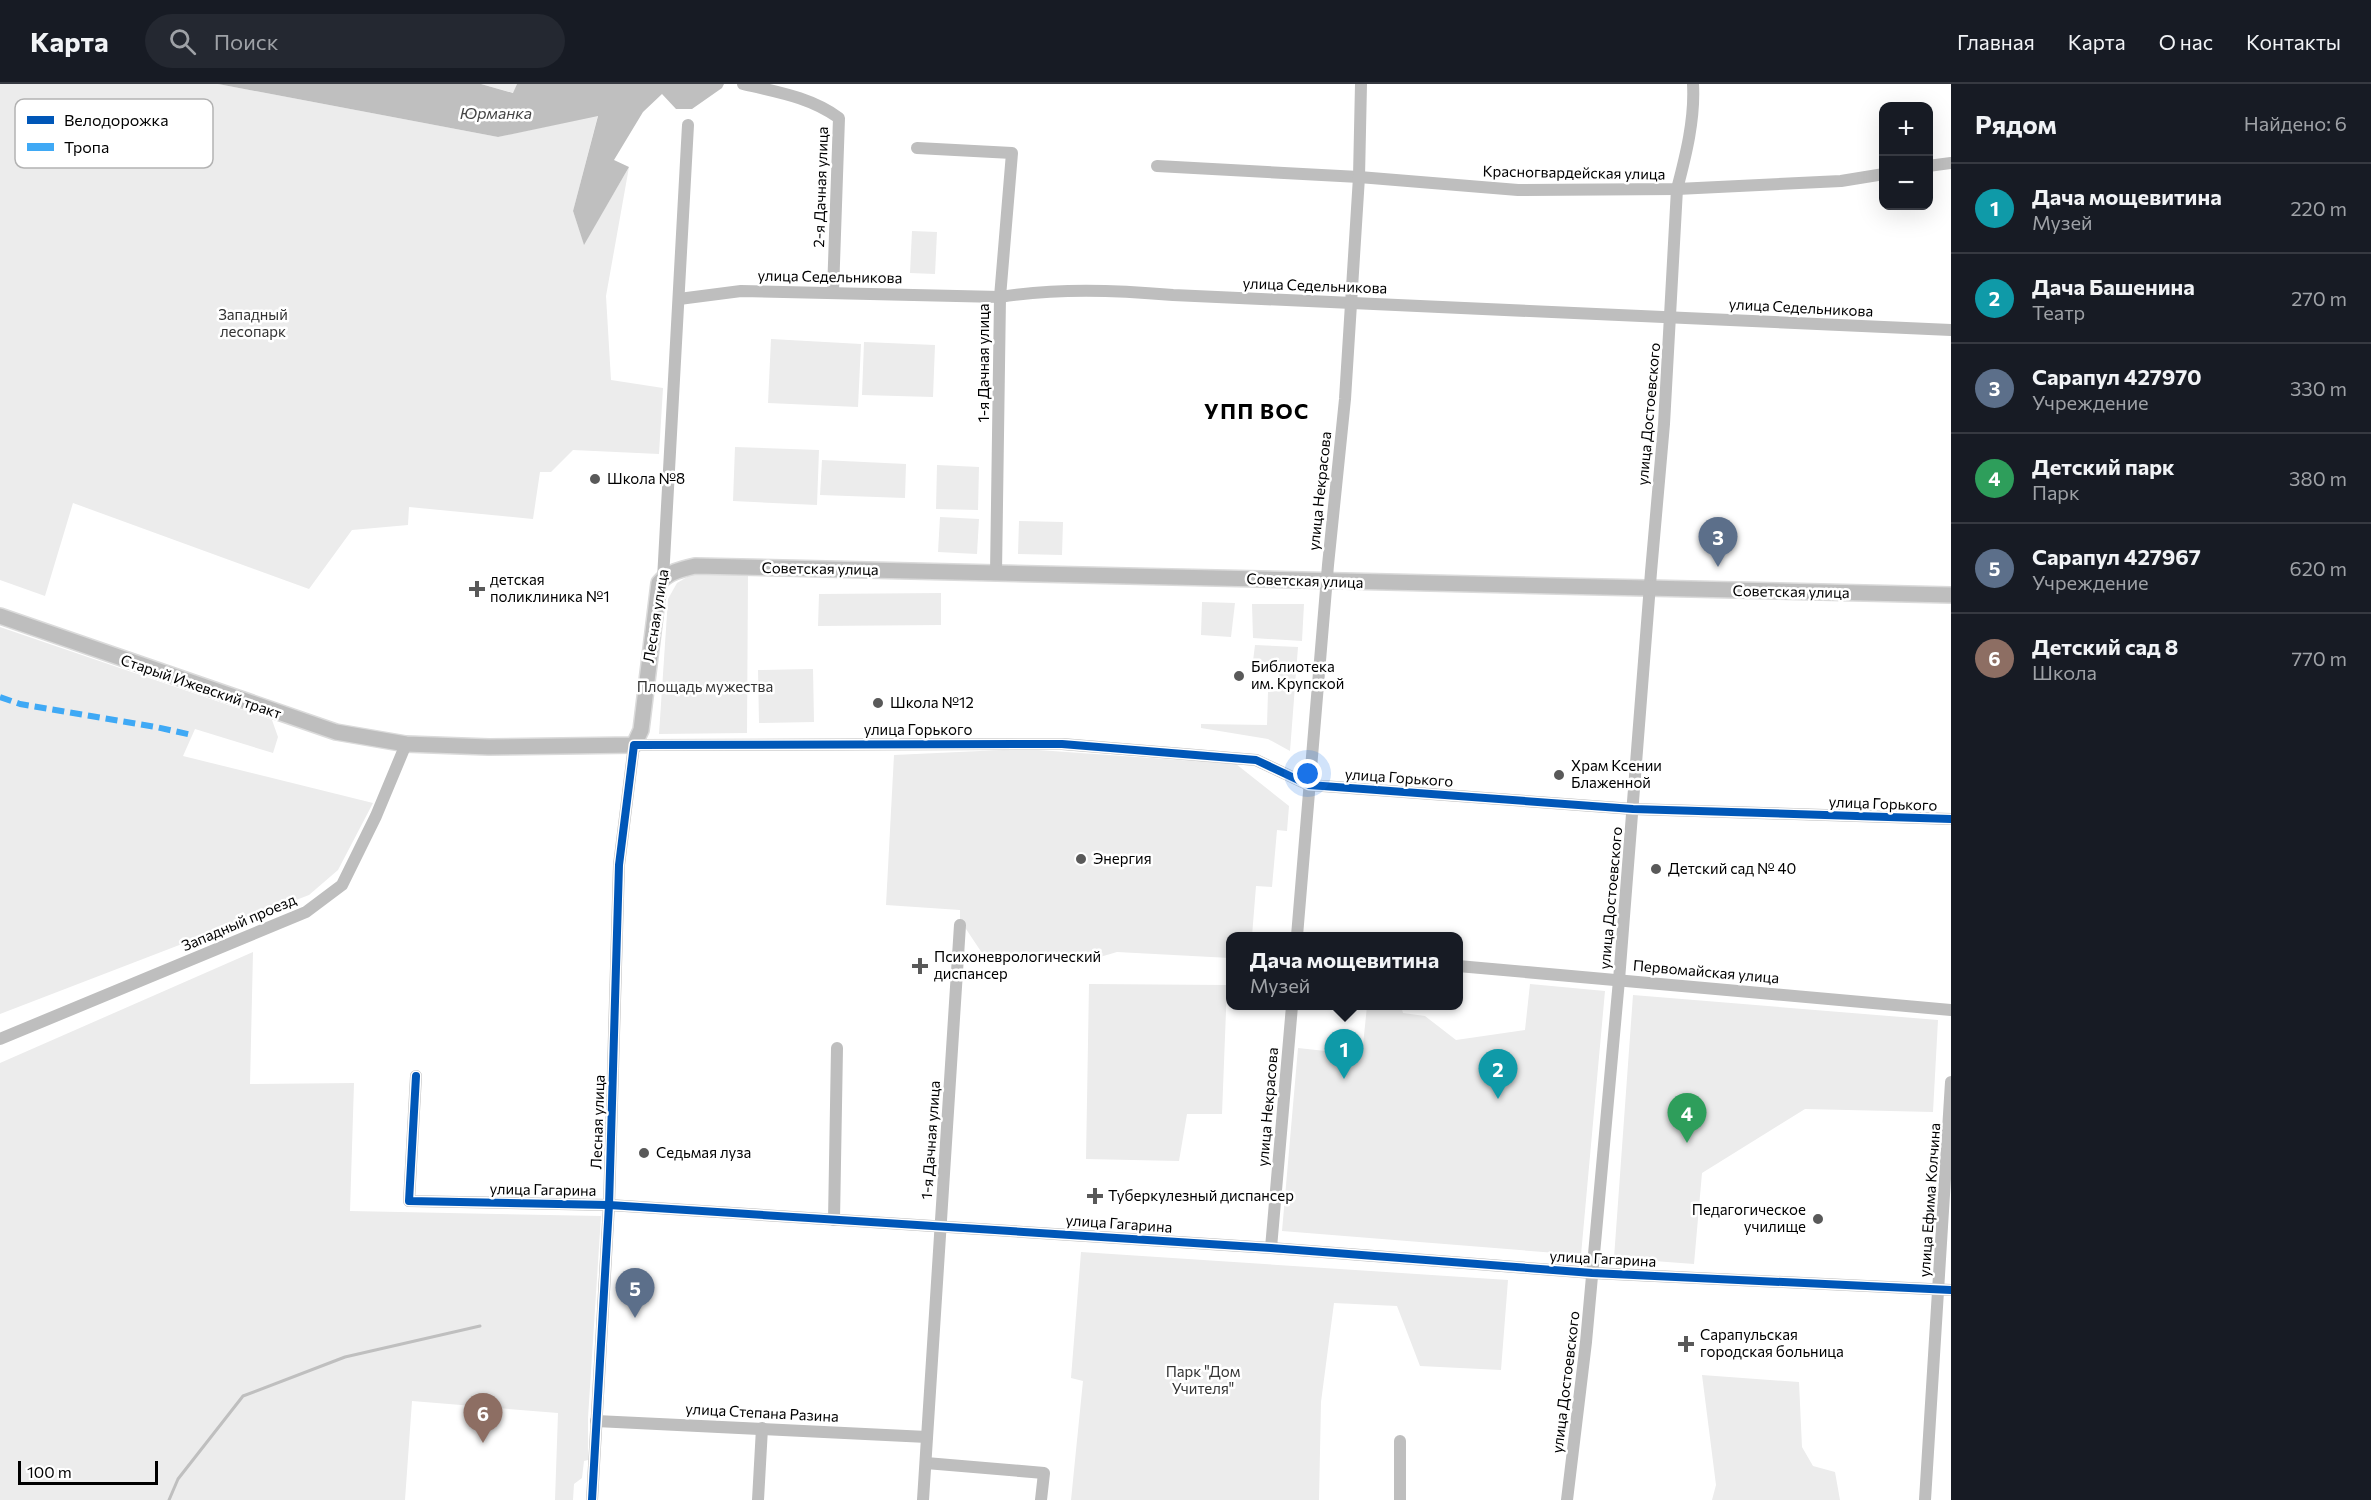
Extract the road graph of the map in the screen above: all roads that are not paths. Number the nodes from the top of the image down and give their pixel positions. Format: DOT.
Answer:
graph roads {
  1 [pos="743,84"];
  2 [pos="1361,84"];
  3 [pos="1693,84"];
  4 [pos="687,125"];
  5 [pos="917,148"];
  6 [pos="1951,163"];
  7 [pos="1933,165"];
  8 [pos="1157,166"];
  9 [pos="1879,175"];
  10 [pos="1359,177"];
  11 [pos="1677,189"];
  12 [pos="833,292"];
  13 [pos="1000,297"];
  14 [pos="679,299"];
  15 [pos="1352,302"];
  16 [pos="1672,317"];
  17 [pos="1951,330"];
  18 [pos="996,573"];
  19 [pos="663,579"];
  20 [pos="1326,581"];
  21 [pos="1650,588"];
  22 [pos="1951,596"];
  23 [pos="0,616"];
  24 [pos="406,744"];
  25 [pos="634,745"];
  26 [pos="1309,785"];
  27 [pos="1633,809"];
  28 [pos="1951,819"];
  29 [pos="960,925"];
  30 [pos="1297,932"];
  31 [pos="1463,966"];
  32 [pos="1619,980"];
  33 [pos="1292,1010"];
  34 [pos="1951,1010"];
  35 [pos="0,1039"];
  36 [pos="837,1048"];
  37 [pos="416,1076"];
  38 [pos="1951,1082"];
  39 [pos="609,1205"];
  40 [pos="834,1220"];
  41 [pos="940,1226"];
  42 [pos="1271,1248"];
  43 [pos="1592,1273"];
  44 [pos="1945,1290"];
  45 [pos="596,1421"];
  46 [pos="762,1428"];
  47 [pos="927,1437"];
  48 [pos="1400,1442"];
  49 [pos="926,1463"];
  50 [pos="592,1500"];
  51 [pos="758,1500"];
  52 [pos="923,1500"];
  53 [pos="1041,1500"];
  54 [pos="1400,1500"];
  55 [pos="1567,1500"];
  56 [pos="1925,1500"];
  1 -- 12 [label="street, 2-я Дачная улица"];
  2 -- 10 [label="street, улица Некрасова"];
  3 -- 11 [label="street, улица Достоевского"];
  4 -- 14 [label="street, Лесная улица"];
  5 -- 13 [label="street, 1-я Дачная улица"];
  6 -- 7 [label="street"];
  8 -- 10 [label="street, Красногвардейская улица"];
  9 -- 11 [label="street, Красногвардейская улица"];
  10 -- 11 [label="street, Красногвардейская улица"];
  10 -- 15 [label="street, улица Некрасова"];
  11 -- 16 [label="street, улица Достоевского"];
  12 -- 13 [label="street, улица Седельникова"];
  12 -- 14 [label="street, улица Седельникова"];
  13 -- 15 [label="street, улица Седельникова"];
  13 -- 18 [label="street, 1-я Дачная улица"];
  14 -- 19 [label="street, Лесная улица"];
  15 -- 16 [label="street, улица Седельникова"];
  15 -- 20 [label="street, улица Некрасова"];
  16 -- 17 [label="street, улица Седельникова"];
  16 -- 21 [label="street, улица Достоевского"];
  18 -- 19 [label="main road, Советская улица"];
  18 -- 20 [label="main road, Советская улица"];
  19 -- 25 [label="main road, Лесная улица"];
  20 -- 21 [label="main road, Советская улица"];
  20 -- 26 [label="street, улица Некрасова"];
  21 -- 22 [label="main road, Советская улица"];
  21 -- 27 [label="street, улица Достоевского"];
  23 -- 24 [label="main road, Старый Ижевский тракт"];
  24 -- 25 [label="main road, улица Горького"];
  24 -- 35 [label="street, Западный проезд"];
  25 -- 26 [label="street, улица Горького"];
  25 -- 39 [label="street, Лесная улица"];
  26 -- 27 [label="street, улица Горького"];
  26 -- 30 [label="street, улица Некрасова"];
  27 -- 28 [label="street, улица Горького"];
  27 -- 32 [label="street, улица Достоевского"];
  29 -- 41 [label="street, 1-я Дачная улица"];
  31 -- 32 [label="street, Первомайская улица"];
  32 -- 34 [label="street, Первомайская улица"];
  32 -- 43 [label="street, улица Достоевского"];
  33 -- 42 [label="street, улица Некрасова"];
  36 -- 40 [label="street"];
  37 -- 39 [label="street, улица Гагарина"];
  38 -- 44 [label="street, улица Ефима Колчина"];
  39 -- 40 [label="street, улица Гагарина"];
  39 -- 45 [label="street, Лесная улица"];
  40 -- 41 [label="street, улица Гагарина"];
  41 -- 42 [label="street, улица Гагарина"];
  41 -- 47 [label="street, 1-я Дачная улица"];
  42 -- 43 [label="street, улица Гагарина"];
  43 -- 44 [label="street, улица Гагарина"];
  43 -- 55 [label="street, улица Достоевского"];
  44 -- 56 [label="street, улица Ефима Колчина"];
  45 -- 46 [label="street, улица Степана Разина"];
  45 -- 50 [label="street, Лесная улица"];
  46 -- 47 [label="street, улица Степана Разина"];
  46 -- 51 [label="street"];
  47 -- 49 [label="street, 1-я Дачная улица"];
  48 -- 54 [label="street"];
  49 -- 52 [label="street, 1-я Дачная улица"];
  49 -- 53 [label="street"];
}
